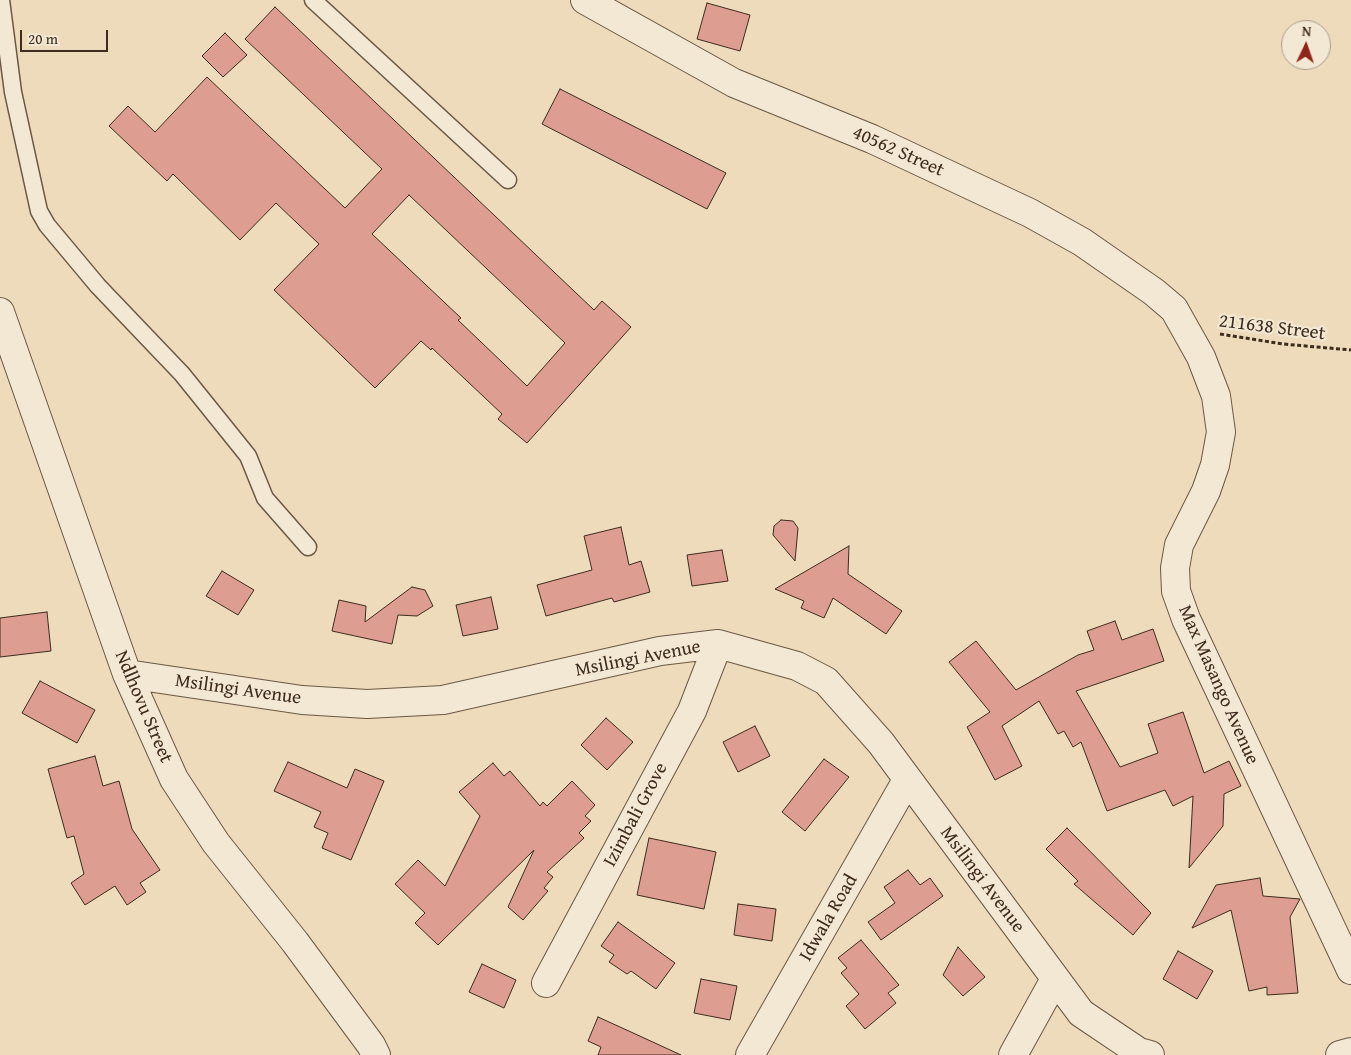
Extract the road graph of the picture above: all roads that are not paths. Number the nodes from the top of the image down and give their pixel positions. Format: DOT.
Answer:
graph roads {
  1 [pos="1,0"];
  2 [pos="313,0"];
  3 [pos="585,0"];
  4 [pos="508,180"];
  5 [pos="0,312"];
  6 [pos="1189,335"];
  7 [pos="308,547"];
  8 [pos="718,644"];
  9 [pos="127,674"];
  10 [pos="907,780"];
  11 [pos="1351,970"];
  12 [pos="1055,979"];
  13 [pos="546,983"];
  14 [pos="1351,1052"];
  15 [pos="376,1055"];
  16 [pos="750,1055"];
  17 [pos="1013,1055"];
  18 [pos="1150,1055"];
  19 [pos="1340,1055"];
  1 -- 7 [label="lane"];
  2 -- 4 [label="lane"];
  3 -- 6 [label="street, 40562 Street"];
  5 -- 9 [label="street, Ndlhovu Street"];
  6 -- 11 [label="street, Max Masango Avenue"];
  8 -- 9 [label="street, Msilingi Avenue"];
  8 -- 10 [label="street, Msilingi Avenue"];
  8 -- 13 [label="street, Izimbali Grove"];
  9 -- 15 [label="street, Ndlhovu Street"];
  10 -- 12 [label="street, Msilingi Avenue"];
  10 -- 16 [label="street, Idwala Road"];
  12 -- 17 [label="street"];
  12 -- 18 [label="street, Msilingi Avenue"];
  14 -- 19 [label="street"];
}
